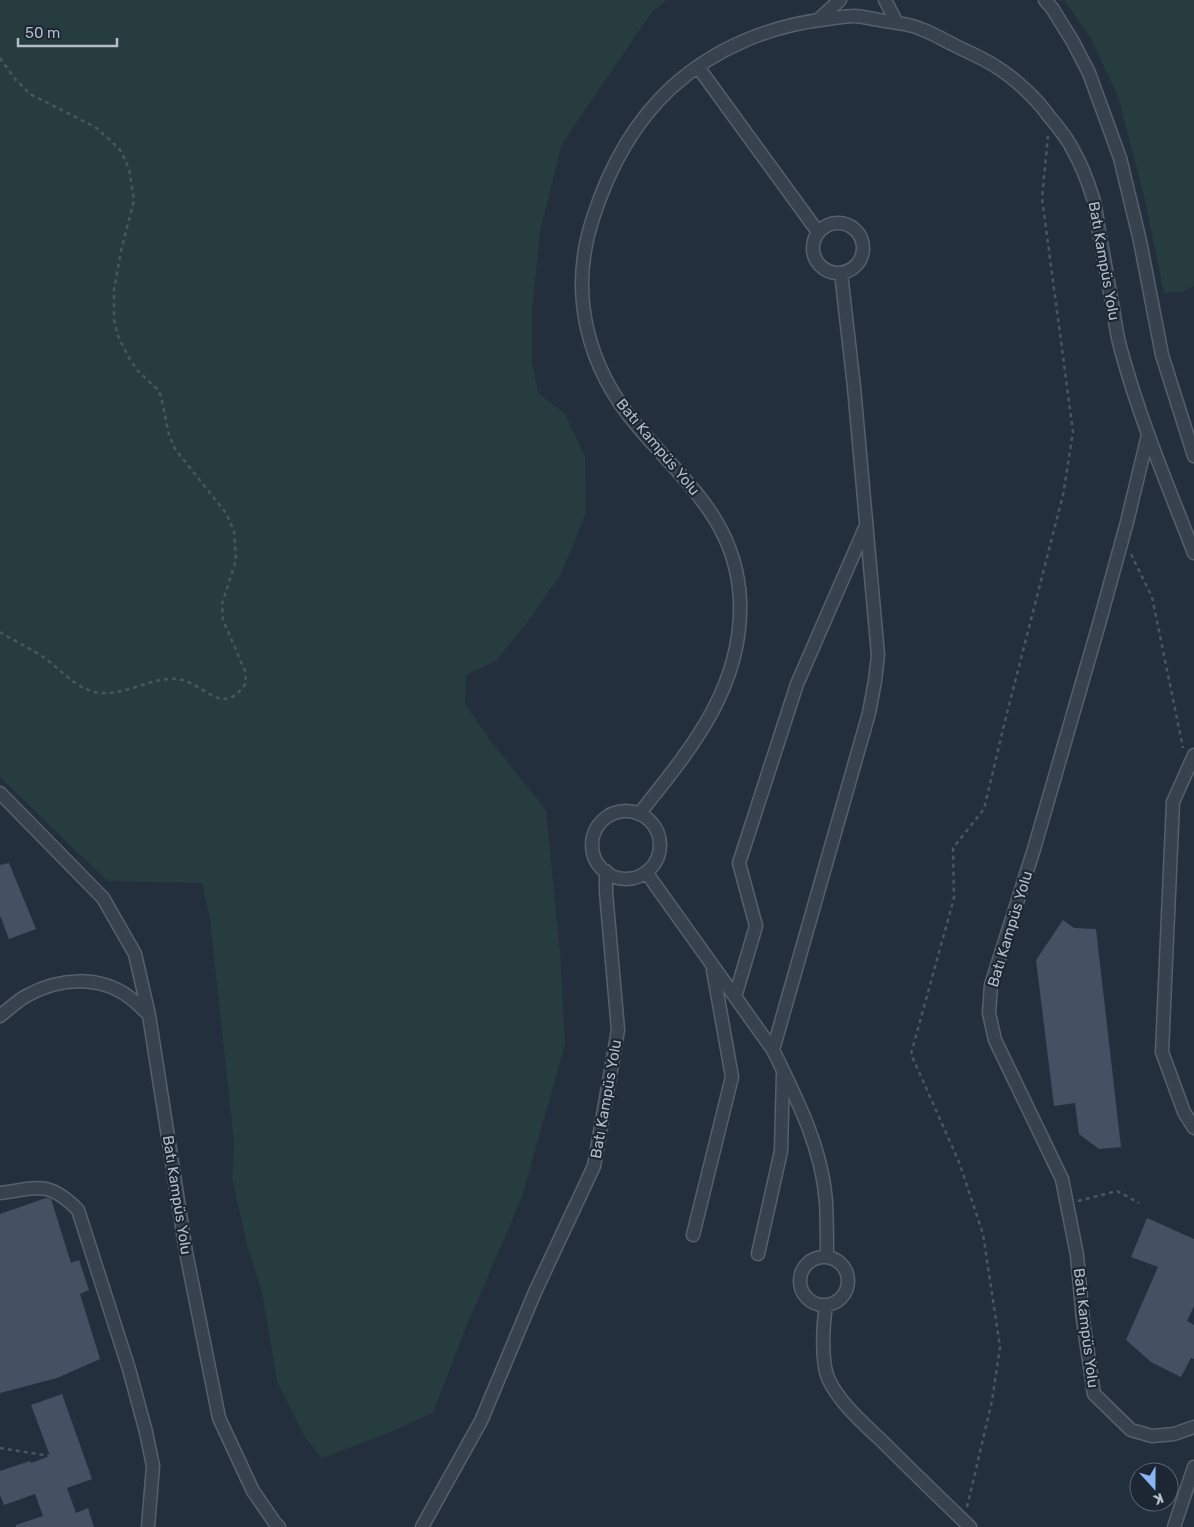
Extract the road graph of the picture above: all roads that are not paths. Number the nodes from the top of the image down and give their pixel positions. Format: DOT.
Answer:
graph roads {
  1 [pos="840,0"];
  2 [pos="885,0"];
  3 [pos="1045,0"];
  4 [pos="818,20"];
  5 [pos="897,23"];
  6 [pos="698,67"];
  7 [pos="818,232"];
  8 [pos="841,273"];
  9 [pos="1148,435"];
  10 [pos="1194,456"];
  11 [pos="866,526"];
  12 [pos="1194,553"];
  13 [pos="1194,755"];
  14 [pos="0,793"];
  15 [pos="639,814"];
  16 [pos="606,872"];
  17 [pos="646,872"];
  18 [pos="713,965"];
  19 [pos="734,996"];
  20 [pos="0,1016"];
  21 [pos="149,1016"];
  22 [pos="773,1050"];
  23 [pos="783,1070"];
  24 [pos="1194,1128"];
  25 [pos="0,1193"];
  26 [pos="693,1234"];
  27 [pos="758,1254"];
  28 [pos="827,1257"];
  29 [pos="826,1306"];
  30 [pos="1194,1427"];
  31 [pos="1194,1466"];
  32 [pos="966,1524"];
  33 [pos="148,1527"];
  34 [pos="279,1527"];
  35 [pos="422,1527"];
  36 [pos="1174,1527"];
  1 -- 4 [label="street"];
  2 -- 5 [label="street"];
  3 -- 10 [label="street"];
  4 -- 5 [label="street, Batı Kampüs Yolu"];
  4 -- 6 [label="street, Batı Kampüs Yolu"];
  5 -- 9 [label="street, Batı Kampüs Yolu"];
  6 -- 7 [label="street"];
  6 -- 15 [label="street, Batı Kampüs Yolu"];
  7 -- 8 [label="street"];
  7 -- 8 [label="street"];
  8 -- 11 [label="street"];
  9 -- 12 [label="street, Batı Kampüs Yolu"];
  9 -- 30 [label="street, Batı Kampüs Yolu"];
  11 -- 19 [label="street"];
  11 -- 22 [label="street"];
  13 -- 24 [label="street"];
  14 -- 21 [label="street, Batı Kampüs Yolu"];
  15 -- 16 [label="street"];
  15 -- 17 [label="street"];
  16 -- 17 [label="street"];
  16 -- 35 [label="street, Batı Kampüs Yolu"];
  17 -- 18 [label="street"];
  18 -- 19 [label="street"];
  18 -- 26 [label="street"];
  19 -- 22 [label="street"];
  20 -- 21 [label="street"];
  21 -- 34 [label="street, Batı Kampüs Yolu"];
  22 -- 23 [label="street"];
  23 -- 27 [label="street"];
  23 -- 28 [label="street"];
  25 -- 33 [label="street"];
  28 -- 29 [label="street"];
  28 -- 29 [label="street"];
  29 -- 32 [label="street"];
  31 -- 36 [label="street"];
}
